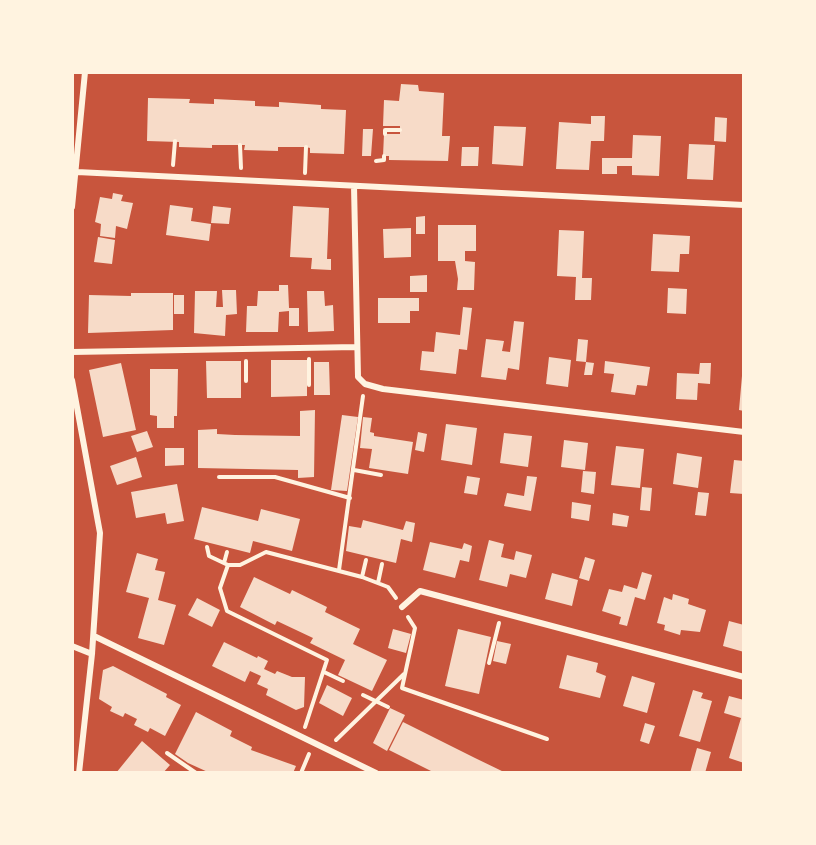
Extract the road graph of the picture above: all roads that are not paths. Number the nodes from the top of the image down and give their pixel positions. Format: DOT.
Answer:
graph roads {
  1 [pos="85,72"];
  2 [pos="77,172"];
  3 [pos="354,186"];
  4 [pos="744,205"];
  5 [pos="72,207"];
  6 [pos="356,347"];
  7 [pos="72,352"];
  8 [pos="72,380"];
  9 [pos="744,432"];
  10 [pos="402,607"];
  11 [pos="94,636"];
  12 [pos="72,646"];
  13 [pos="92,654"];
  14 [pos="744,677"];
  15 [pos="79,773"];
  16 [pos="376,773"];
  1 -- 2 [label="street"];
  2 -- 3 [label="street"];
  2 -- 5 [label="street"];
  3 -- 4 [label="street"];
  3 -- 6 [label="street"];
  6 -- 7 [label="street"];
  6 -- 9 [label="street"];
  8 -- 11 [label="street"];
  10 -- 14 [label="street"];
  11 -- 13 [label="street"];
  11 -- 16 [label="street"];
  12 -- 13 [label="street"];
  13 -- 15 [label="street"];
}
